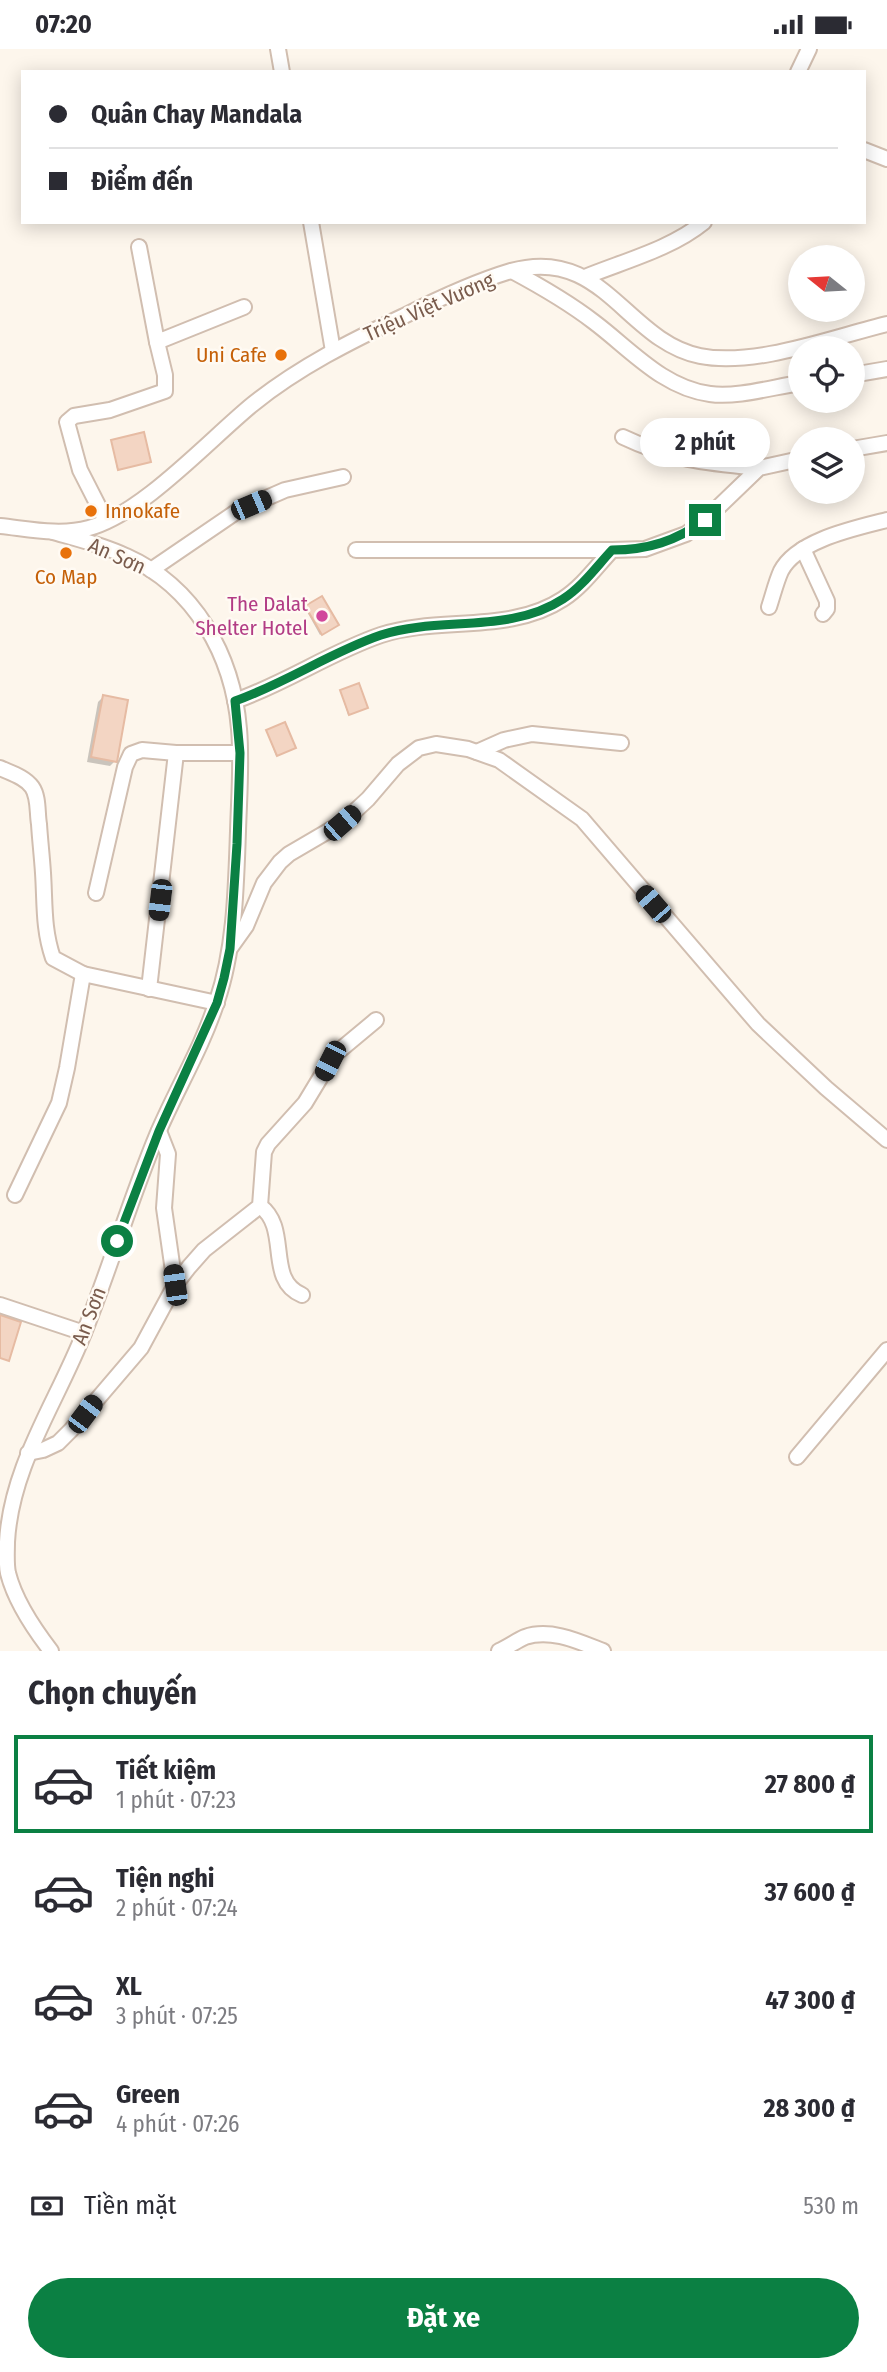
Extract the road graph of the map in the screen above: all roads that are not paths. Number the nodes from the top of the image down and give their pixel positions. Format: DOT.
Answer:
graph roads {
  1 [pos="278,49"];
  2 [pos="809,49"];
  3 [pos="282,70"];
  4 [pos="799,70"];
  5 [pos="866,151"];
  6 [pos="887,159"];
  7 [pos="311,224"];
  8 [pos="702,224"];
  9 [pos="713,224"];
  10 [pos="691,233"];
  11 [pos="139,247"];
  12 [pos="512,271"];
  13 [pos="585,277"];
  14 [pos="244,307"];
  15 [pos="887,324"];
  16 [pos="157,342"];
  17 [pos="333,351"];
  18 [pos="887,369"];
  19 [pos="865,373"];
  20 [pos="788,385"];
  21 [pos="623,437"];
  22 [pos="887,443"];
  23 [pos="865,447"];
  24 [pos="788,462"];
  25 [pos="759,468"];
  26 [pos="343,477"];
  27 [pos="887,520"];
  28 [pos="106,521"];
  29 [pos="0,526"];
  30 [pos="53,532"];
  31 [pos="803,549"];
  32 [pos="356,550"];
  33 [pos="612,550"];
  34 [pos="151,570"];
  35 [pos="769,607"];
  36 [pos="823,614"];
  37 [pos="235,701"];
  38 [pos="621,743"];
  39 [pos="477,752"];
  40 [pos="176,753"];
  41 [pos="240,753"];
  42 [pos="0,768"];
  43 [pos="96,893"];
  44 [pos="230,949"];
  45 [pos="83,974"];
  46 [pos="149,989"];
  47 [pos="217,1003"];
  48 [pos="376,1020"];
  49 [pos="159,1131"];
  50 [pos="887,1140"];
  51 [pos="15,1195"];
  52 [pos="260,1206"];
  53 [pos="175,1285"];
  54 [pos="302,1295"];
  55 [pos="0,1305"];
  56 [pos="84,1333"];
  57 [pos="887,1350"];
  58 [pos="28,1453"];
  59 [pos="797,1457"];
  60 [pos="51,1651"];
  61 [pos="499,1651"];
  62 [pos="603,1651"];
  1 -- 3 [label="street"];
  2 -- 4 [label="street"];
  5 -- 6 [label="street"];
  7 -- 17 [label="street"];
  8 -- 10 [label="street"];
  9 -- 10 [label="street"];
  10 -- 13 [label="street"];
  11 -- 16 [label="street"];
  12 -- 13 [label="street, Triệu Việt Vương"];
  12 -- 17 [label="street, Triệu Việt Vương"];
  12 -- 20 [label="street"];
  13 -- 15 [label="street, Triệu Việt Vương"];
  14 -- 16 [label="street"];
  16 -- 28 [label="street"];
  17 -- 28 [label="street, Triệu Việt Vương"];
  18 -- 19 [label="street"];
  21 -- 25 [label="street"];
  22 -- 23 [label="street"];
  24 -- 25 [label="street"];
  25 -- 33 [label="street"];
  26 -- 34 [label="street"];
  27 -- 31 [label="street"];
  28 -- 30 [label="street, Triệu Việt Vương"];
  29 -- 30 [label="street, Triệu Việt Vương"];
  30 -- 34 [label="street, An Sơn"];
  31 -- 35 [label="street"];
  31 -- 36 [label="street"];
  32 -- 33 [label="street"];
  33 -- 37 [label="street"];
  34 -- 37 [label="street, An Sơn"];
  37 -- 41 [label="street, An Sơn"];
  38 -- 39 [label="street"];
  39 -- 44 [label="street"];
  39 -- 50 [label="street"];
  40 -- 41 [label="street"];
  40 -- 43 [label="street"];
  40 -- 46 [label="street"];
  41 -- 44 [label="street, An Sơn"];
  42 -- 45 [label="street"];
  44 -- 47 [label="street, An Sơn"];
  45 -- 46 [label="street"];
  45 -- 51 [label="street"];
  46 -- 47 [label="street"];
  47 -- 49 [label="street, An Sơn"];
  48 -- 52 [label="street"];
  49 -- 53 [label="street"];
  49 -- 56 [label="street, An Sơn"];
  52 -- 53 [label="street"];
  52 -- 54 [label="street"];
  53 -- 58 [label="street"];
  55 -- 56 [label="street"];
  56 -- 58 [label="street, An Sơn"];
  57 -- 59 [label="street"];
  58 -- 60 [label="street, An Sơn"];
  61 -- 62 [label="street"];
}
